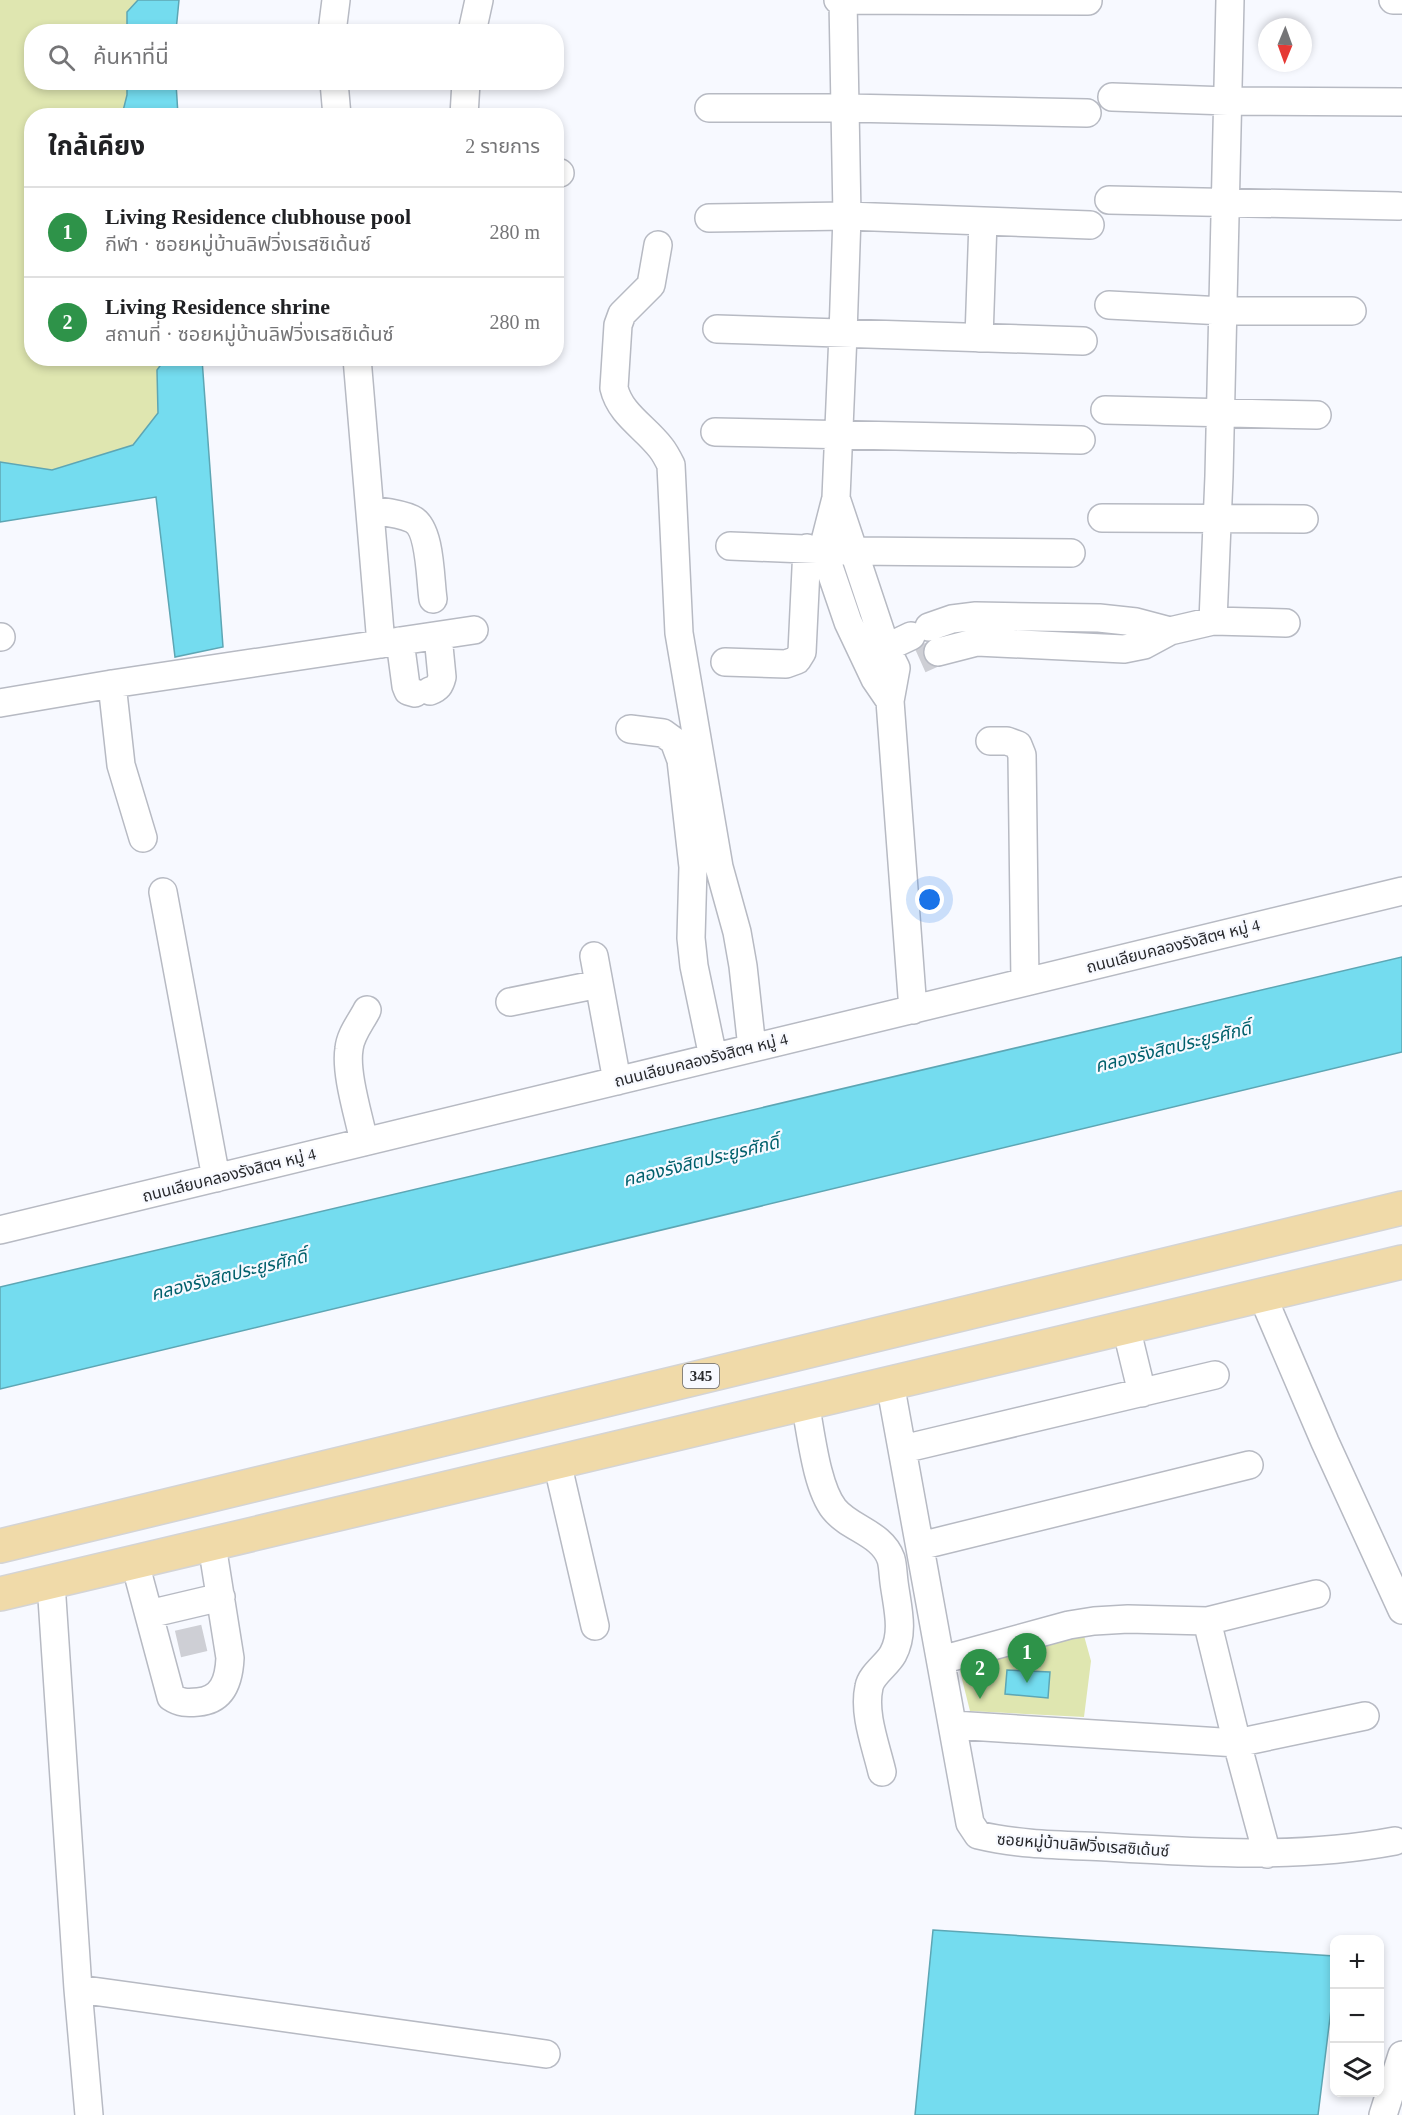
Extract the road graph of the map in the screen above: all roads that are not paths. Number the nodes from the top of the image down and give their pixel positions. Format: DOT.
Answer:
graph roads {
  1 [pos="336,0"];
  2 [pos="479,0"];
  3 [pos="841,0"];
  4 [pos="1230,0"];
  5 [pos="1393,0"];
  6 [pos="1402,0"];
  7 [pos="1088,1"];
  8 [pos="333,24"];
  9 [pos="474,24"];
  10 [pos="335,90"];
  11 [pos="466,90"];
  12 [pos="1112,97"];
  13 [pos="1228,101"];
  14 [pos="1402,102"];
  15 [pos="336,108"];
  16 [pos="464,108"];
  17 [pos="709,108"];
  18 [pos="846,108"];
  19 [pos="1087,113"];
  20 [pos="1109,200"];
  21 [pos="1225,203"];
  22 [pos="1398,206"];
  23 [pos="847,216"];
  24 [pos="709,218"];
  25 [pos="983,221"];
  26 [pos="1090,225"];
  27 [pos="658,245"];
  28 [pos="1109,305"];
  29 [pos="1223,311"];
  30 [pos="1352,312"];
  31 [pos="717,329"];
  32 [pos="843,334"];
  33 [pos="979,338"];
  34 [pos="1083,341"];
  35 [pos="358,366"];
  36 [pos="1105,410"];
  37 [pos="1220,413"];
  38 [pos="1317,415"];
  39 [pos="715,432"];
  40 [pos="839,436"];
  41 [pos="1081,440"];
  42 [pos="836,498"];
  43 [pos="370,510"];
  44 [pos="1102,518"];
  45 [pos="1217,518"];
  46 [pos="1304,519"];
  47 [pos="730,546"];
  48 [pos="815,549"];
  49 [pos="853,551"];
  50 [pos="1071,553"];
  51 [pos="433,599"];
  52 [pos="1213,621"];
  53 [pos="1286,623"];
  54 [pos="474,630"];
  55 [pos="438,636"];
  56 [pos="390,643"];
  57 [pos="902,654"];
  58 [pos="725,662"];
  59 [pos="112,684"];
  60 [pos="0,703"];
  61 [pos="630,729"];
  62 [pos="990,741"];
  63 [pos="143,838"];
  64 [pos="1402,891"];
  65 [pos="163,892"];
  66 [pos="594,956"];
  67 [pos="1025,982"];
  68 [pos="599,984"];
  69 [pos="510,1002"];
  70 [pos="367,1010"];
  71 [pos="913,1010"];
  72 [pos="752,1048"];
  73 [pos="713,1057"];
  74 [pos="617,1081"];
  75 [pos="364,1142"];
  76 [pos="216,1178"];
  77 [pos="1402,1208"];
  78 [pos="0,1230"];
  79 [pos="1402,1262"];
  80 [pos="1262,1295"];
  81 [pos="922,1323"];
  82 [pos="1126,1327"];
  83 [pos="932,1373"];
  84 [pos="1215,1375"];
  85 [pos="890,1383"];
  86 [pos="1142,1392"];
  87 [pos="805,1403"];
  88 [pos="903,1449"];
  89 [pos="557,1462"];
  90 [pos="1249,1465"];
  91 [pos="213,1545"];
  92 [pos="0,1546"];
  93 [pos="920,1546"];
  94 [pos="135,1563"];
  95 [pos="51,1583"];
  96 [pos="0,1594"];
  97 [pos="1316,1594"];
  98 [pos="221,1598"];
  99 [pos="1402,1610"];
  100 [pos="149,1614"];
  101 [pos="1207,1621"];
  102 [pos="595,1626"];
  103 [pos="940,1660"];
  104 [pos="1365,1716"];
  105 [pos="953,1725"];
  106 [pos="1237,1743"];
  107 [pos="882,1772"];
  108 [pos="1395,1841"];
  109 [pos="1267,1854"];
  110 [pos="78,1989"];
  111 [pos="546,2054"];
  112 [pos="1402,2055"];
  113 [pos="89,2115"];
  114 [pos="1383,2115"];
  1 -- 8 [label="street"];
  2 -- 9 [label="street"];
  3 -- 7 [label="street"];
  3 -- 18 [label="street"];
  4 -- 13 [label="street"];
  5 -- 6 [label="street"];
  10 -- 15 [label="street"];
  11 -- 16 [label="street"];
  12 -- 13 [label="street"];
  13 -- 14 [label="street"];
  13 -- 21 [label="street"];
  17 -- 18 [label="street"];
  18 -- 19 [label="street"];
  18 -- 23 [label="street"];
  20 -- 21 [label="street"];
  21 -- 22 [label="street"];
  21 -- 29 [label="street"];
  23 -- 24 [label="street"];
  23 -- 25 [label="street"];
  23 -- 32 [label="street"];
  25 -- 26 [label="street"];
  25 -- 33 [label="street"];
  27 -- 72 [label="street"];
  28 -- 29 [label="street"];
  29 -- 30 [label="street"];
  29 -- 37 [label="street"];
  31 -- 32 [label="street"];
  32 -- 33 [label="street"];
  32 -- 40 [label="street"];
  33 -- 34 [label="street"];
  35 -- 43 [label="street"];
  36 -- 37 [label="street"];
  37 -- 38 [label="street"];
  37 -- 45 [label="street"];
  39 -- 40 [label="street"];
  40 -- 41 [label="street"];
  40 -- 42 [label="street"];
  42 -- 48 [label="street"];
  42 -- 49 [label="street"];
  43 -- 51 [label="street"];
  43 -- 56 [label="street"];
  44 -- 45 [label="street"];
  45 -- 46 [label="street"];
  45 -- 52 [label="street"];
  47 -- 48 [label="street"];
  48 -- 49 [label="street"];
  48 -- 57 [label="street"];
  48 -- 58 [label="street"];
  49 -- 50 [label="street"];
  49 -- 57 [label="street"];
  52 -- 53 [label="street"];
  52 -- 57 [label="street"];
  54 -- 55 [label="street"];
  55 -- 56 [label="street"];
  55 -- 56 [label="street"];
  56 -- 59 [label="street"];
  57 -- 71 [label="street"];
  59 -- 60 [label="street"];
  59 -- 63 [label="street"];
  61 -- 73 [label="street"];
  62 -- 67 [label="street"];
  64 -- 67 [label="street, ถนนเลียบคลองรังสิตฯ หมู่ 4"];
  65 -- 76 [label="street"];
  66 -- 68 [label="street"];
  67 -- 71 [label="street, ถนนเลียบคลองรังสิตฯ หมู่ 4"];
  68 -- 69 [label="street"];
  68 -- 74 [label="street"];
  70 -- 75 [label="street"];
  71 -- 72 [label="street, ถนนเลียบคลองรังสิตฯ หมู่ 4"];
  72 -- 73 [label="street, ถนนเลียบคลองรังสิตฯ หมู่ 4"];
  73 -- 74 [label="street, ถนนเลียบคลองรังสิตฯ หมู่ 4"];
  74 -- 75 [label="street, ถนนเลียบคลองรังสิตฯ หมู่ 4"];
  75 -- 76 [label="street, ถนนเลียบคลองรังสิตฯ หมู่ 4"];
  76 -- 78 [label="street, ถนนเลียบคลองรังสิตฯ หมู่ 4"];
  77 -- 81 [label="main road, 345"];
  79 -- 80 [label="main road"];
  80 -- 82 [label="main road"];
  80 -- 99 [label="street"];
  81 -- 83 [label="main road"];
  81 -- 92 [label="main road, 345"];
  82 -- 83 [label="main road"];
  82 -- 86 [label="street"];
  83 -- 85 [label="main road"];
  84 -- 86 [label="street"];
  85 -- 87 [label="main road"];
  85 -- 88 [label="street, ซอยหมู่บ้านลิฟวิ่งเรสซิเด้นซ์"];
  86 -- 88 [label="street"];
  87 -- 89 [label="main road"];
  87 -- 107 [label="street"];
  88 -- 93 [label="street, ซอยหมู่บ้านลิฟวิ่งเรสซิเด้นซ์"];
  89 -- 91 [label="main road"];
  89 -- 102 [label="street"];
  90 -- 93 [label="street"];
  91 -- 94 [label="main road"];
  91 -- 98 [label="street"];
  93 -- 103 [label="street, ซอยหมู่บ้านลิฟวิ่งเรสซิเด้นซ์"];
  94 -- 95 [label="main road"];
  94 -- 100 [label="street"];
  95 -- 96 [label="main road"];
  95 -- 110 [label="street"];
  97 -- 101 [label="street"];
  98 -- 100 [label="street"];
  98 -- 100 [label="street"];
  101 -- 103 [label="street"];
  101 -- 106 [label="street"];
  103 -- 105 [label="street, ซอยหมู่บ้านลิฟวิ่งเรสซิเด้นซ์"];
  104 -- 106 [label="street"];
  105 -- 106 [label="street"];
  105 -- 109 [label="street, ซอยหมู่บ้านลิฟวิ่งเรสซิเด้นซ์"];
  106 -- 109 [label="street"];
  108 -- 109 [label="street, ซอยหมู่บ้านลิฟวิ่งเรสซิเด้นซ์"];
  110 -- 111 [label="street"];
  110 -- 113 [label="street"];
  112 -- 114 [label="street"];
}
